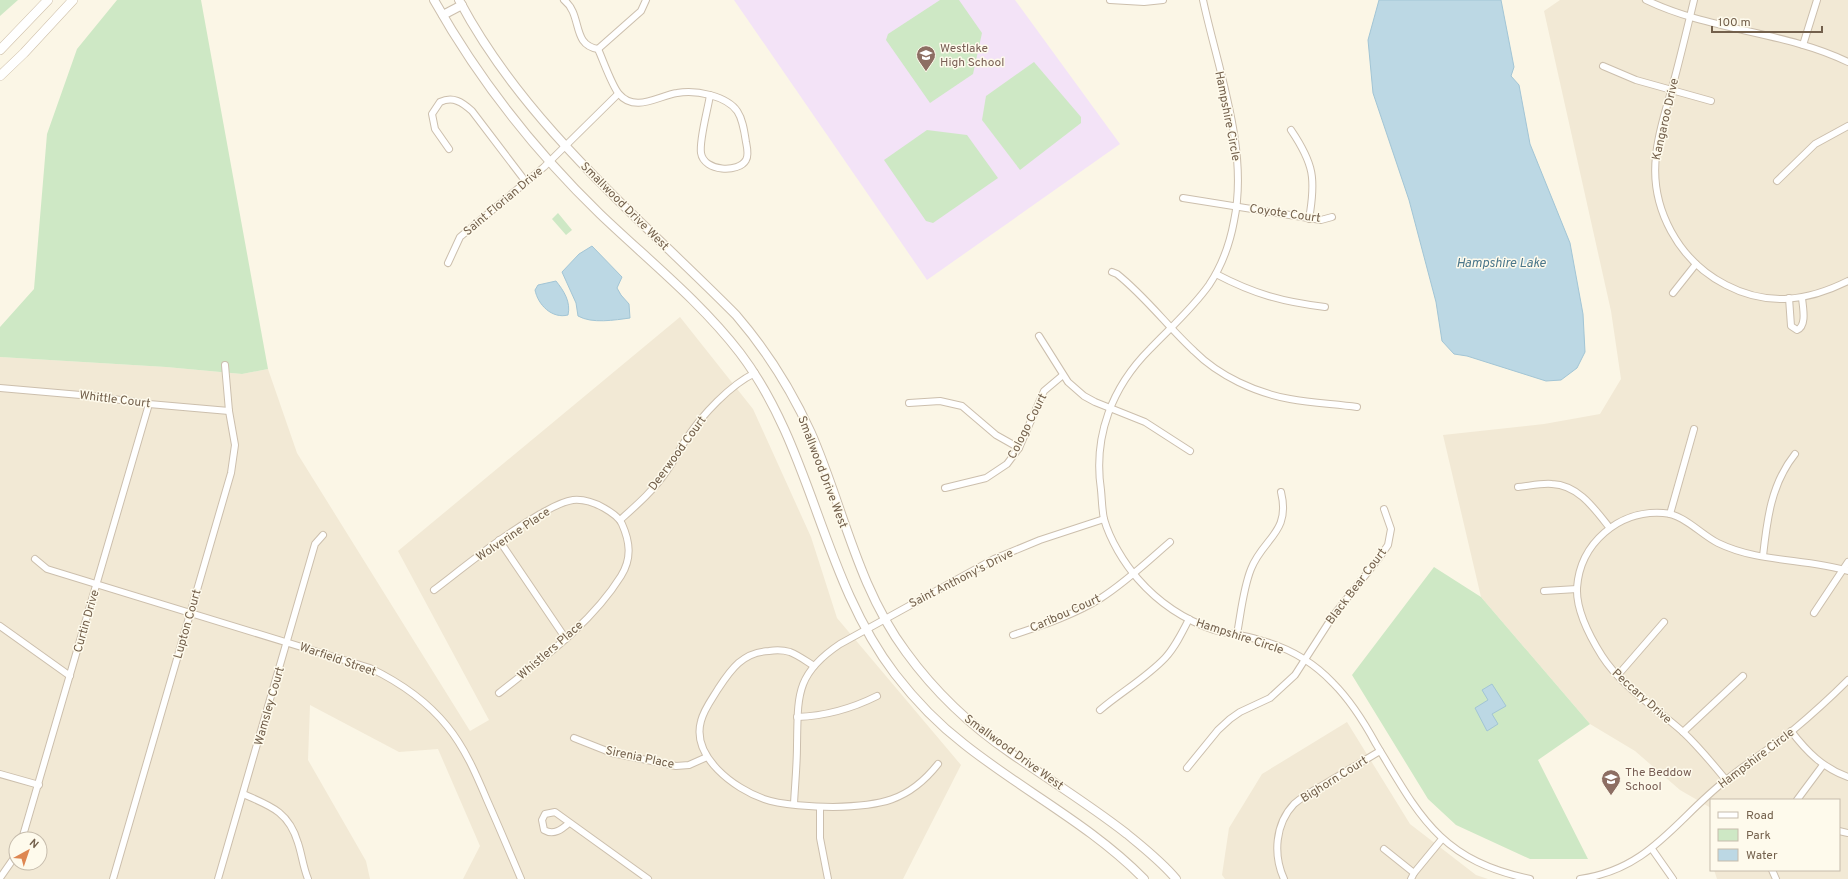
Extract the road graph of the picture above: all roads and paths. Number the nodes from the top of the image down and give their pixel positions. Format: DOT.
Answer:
graph roads {
  1 [pos="48,0"];
  2 [pos="73,0"];
  3 [pos="434,0"];
  4 [pos="440,0"];
  5 [pos="564,0"];
  6 [pos="646,0"];
  7 [pos="1110,0"];
  8 [pos="1163,0"];
  9 [pos="1203,0"];
  10 [pos="1646,0"];
  11 [pos="1694,0"];
  12 [pos="1817,0"];
  13 [pos="461,3"];
  14 [pos="443,15"];
  15 [pos="1690,16"];
  16 [pos="1803,45"];
  17 [pos="598,49"];
  18 [pos="0,50"];
  19 [pos="1848,62"];
  20 [pos="1603,66"];
  21 [pos="0,76"];
  22 [pos="1672,90"];
  23 [pos="618,94"];
  24 [pos="710,95"];
  25 [pos="1711,101"];
  26 [pos="1848,126"];
  27 [pos="1291,130"];
  28 [pos="566,146"];
  29 [pos="448,149"];
  30 [pos="550,162"];
  31 [pos="1777,181"];
  32 [pos="526,182"];
  33 [pos="1183,198"];
  34 [pos="1237,207"];
  35 [pos="1332,217"];
  36 [pos="1308,219"];
  37 [pos="448,263"];
  38 [pos="1696,264"];
  39 [pos="1112,272"];
  40 [pos="1216,274"];
  41 [pos="1848,281"];
  42 [pos="1673,293"];
  43 [pos="1789,298"];
  44 [pos="1802,298"];
  45 [pos="1325,307"];
  46 [pos="1172,327"];
  47 [pos="1039,336"];
  48 [pos="225,366"];
  49 [pos="755,374"];
  50 [pos="1063,375"];
  51 [pos="0,388"];
  52 [pos="909,403"];
  53 [pos="149,404"];
  54 [pos="1356,407"];
  55 [pos="1109,408"];
  56 [pos="229,411"];
  57 [pos="1694,429"];
  58 [pos="1019,448"];
  59 [pos="1190,451"];
  60 [pos="1795,454"];
  61 [pos="1518,487"];
  62 [pos="945,488"];
  63 [pos="1281,492"];
  64 [pos="1384,509"];
  65 [pos="1670,514"];
  66 [pos="1104,519"];
  67 [pos="620,520"];
  68 [pos="1609,527"];
  69 [pos="323,535"];
  70 [pos="498,540"];
  71 [pos="1170,542"];
  72 [pos="1762,556"];
  73 [pos="35,560"];
  74 [pos="1848,562"];
  75 [pos="1846,571"];
  76 [pos="1134,574"];
  77 [pos="97,584"];
  78 [pos="1577,589"];
  79 [pos="434,590"];
  80 [pos="1544,591"];
  81 [pos="190,613"];
  82 [pos="1814,613"];
  83 [pos="884,619"];
  84 [pos="1190,619"];
  85 [pos="1664,622"];
  86 [pos="0,626"];
  87 [pos="866,630"];
  88 [pos="1236,634"];
  89 [pos="1013,636"];
  90 [pos="566,639"];
  91 [pos="288,642"];
  92 [pos="1306,660"];
  93 [pos="814,666"];
  94 [pos="1618,675"];
  95 [pos="70,676"];
  96 [pos="1743,676"];
  97 [pos="1848,680"];
  98 [pos="499,693"];
  99 [pos="878,696"];
  100 [pos="1100,710"];
  101 [pos="797,717"];
  102 [pos="1683,732"];
  103 [pos="1791,732"];
  104 [pos="574,738"];
  105 [pos="1380,751"];
  106 [pos="706,757"];
  107 [pos="938,764"];
  108 [pos="1823,765"];
  109 [pos="1188,768"];
  110 [pos="0,774"];
  111 [pos="1848,777"];
  112 [pos="1726,780"];
  113 [pos="39,785"];
  114 [pos="243,794"];
  115 [pos="1798,799"];
  116 [pos="794,804"];
  117 [pos="820,807"];
  118 [pos="570,823"];
  119 [pos="25,831"];
  120 [pos="1442,839"];
  121 [pos="1384,849"];
  122 [pos="1652,849"];
  123 [pos="8,866"];
  124 [pos="1414,873"];
  125 [pos="1506,877"];
  126 [pos="0,878"];
  127 [pos="113,879"];
  128 [pos="218,879"];
  129 [pos="308,879"];
  130 [pos="521,879"];
  131 [pos="648,879"];
  132 [pos="828,879"];
  133 [pos="1144,879"];
  134 [pos="1176,879"];
  135 [pos="1284,879"];
  136 [pos="1411,879"];
  137 [pos="1530,879"];
  138 [pos="1580,879"];
  139 [pos="1673,879"];
  1 -- 18 [label="main road"];
  2 -- 21 [label="main road"];
  3 -- 14 [label="street, Smallwood Drive West"];
  4 -- 14 [label="street"];
  5 -- 17 [label="street"];
  6 -- 17 [label="street"];
  7 -- 8 [label="street"];
  9 -- 34 [label="street, Hampshire Circle"];
  10 -- 15 [label="street"];
  11 -- 15 [label="street, Kangaroo Drive"];
  12 -- 16 [label="street"];
  13 -- 14 [label="street"];
  13 -- 28 [label="street, Smallwood Drive West"];
  14 -- 30 [label="street, Smallwood Drive West"];
  15 -- 16 [label="street"];
  15 -- 22 [label="street, Kangaroo Drive"];
  16 -- 19 [label="street"];
  17 -- 23 [label="street"];
  20 -- 22 [label="street"];
  22 -- 25 [label="street"];
  22 -- 38 [label="street, Kangaroo Drive"];
  23 -- 24 [label="street"];
  23 -- 28 [label="street, Saint Florian Drive"];
  24 -- 24 [label="street"];
  26 -- 31 [label="street"];
  27 -- 36 [label="street"];
  28 -- 30 [label="street, Saint Florian Drive"];
  28 -- 83 [label="street, Smallwood Drive West"];
  29 -- 32 [label="street"];
  30 -- 32 [label="street, Saint Florian Drive"];
  30 -- 49 [label="street, Smallwood Drive West"];
  32 -- 37 [label="street, Saint Florian Drive"];
  33 -- 34 [label="street, Coyote Court"];
  34 -- 36 [label="street, Coyote Court"];
  34 -- 40 [label="street, Hampshire Circle"];
  35 -- 36 [label="street, Coyote Court"];
  38 -- 42 [label="street"];
  38 -- 43 [label="street, Kangaroo Drive"];
  39 -- 46 [label="street"];
  40 -- 45 [label="street"];
  40 -- 46 [label="street, Hampshire Circle"];
  41 -- 44 [label="street, Kangaroo Drive"];
  43 -- 44 [label="street, Kangaroo Drive"];
  43 -- 44 [label="street"];
  46 -- 54 [label="street"];
  46 -- 55 [label="street, Hampshire Circle"];
  47 -- 50 [label="street"];
  48 -- 56 [label="street, Lupton Court"];
  49 -- 67 [label="street, Deerwood Court"];
  49 -- 87 [label="street, Smallwood Drive West"];
  50 -- 55 [label="street"];
  50 -- 58 [label="street, Cologo Court"];
  51 -- 53 [label="street, Whittle Court"];
  52 -- 58 [label="street"];
  53 -- 56 [label="street, Whittle Court"];
  53 -- 77 [label="street, Curtin Drive"];
  55 -- 59 [label="street"];
  55 -- 66 [label="street, Hampshire Circle"];
  56 -- 81 [label="street, Lupton Court"];
  57 -- 65 [label="street"];
  58 -- 62 [label="street, Cologo Court"];
  60 -- 72 [label="street"];
  61 -- 68 [label="street"];
  63 -- 88 [label="street"];
  64 -- 92 [label="street, Black Bear Court"];
  65 -- 68 [label="street, Peccary Drive"];
  65 -- 72 [label="street, Peccary Drive"];
  66 -- 76 [label="street, Hampshire Circle"];
  66 -- 83 [label="street, Saint Anthony's Drive"];
  67 -- 70 [label="street, Wolverine Place"];
  67 -- 90 [label="street, Whistlers Place"];
  68 -- 78 [label="street, Peccary Drive"];
  69 -- 91 [label="street, Wamsley Court"];
  70 -- 79 [label="street, Wolverine Place"];
  70 -- 90 [label="street"];
  71 -- 76 [label="street, Caribou Court"];
  72 -- 75 [label="street, Peccary Drive"];
  73 -- 77 [label="street, Warfield Street"];
  74 -- 75 [label="street"];
  75 -- 82 [label="street"];
  76 -- 84 [label="street, Hampshire Circle"];
  76 -- 89 [label="street, Caribou Court"];
  77 -- 81 [label="street, Warfield Street"];
  77 -- 95 [label="street, Curtin Drive"];
  78 -- 80 [label="street"];
  78 -- 94 [label="street, Peccary Drive"];
  81 -- 91 [label="street, Warfield Street"];
  81 -- 127 [label="street, Lupton Court"];
  83 -- 87 [label="street, Saint Anthony's Drive"];
  83 -- 134 [label="street, Smallwood Drive West"];
  84 -- 88 [label="street, Hampshire Circle"];
  84 -- 100 [label="street"];
  85 -- 94 [label="street"];
  86 -- 95 [label="street"];
  87 -- 93 [label="street, Saint Anthony's Drive"];
  87 -- 133 [label="street, Smallwood Drive West"];
  88 -- 92 [label="street, Hampshire Circle"];
  90 -- 98 [label="street, Whistlers Place"];
  91 -- 114 [label="street, Wamsley Court"];
  91 -- 130 [label="street, Warfield Street"];
  92 -- 105 [label="street, Hampshire Circle"];
  92 -- 109 [label="street, Black Bear Court"];
  93 -- 101 [label="street, Saint Anthony's Drive"];
  93 -- 106 [label="street"];
  94 -- 102 [label="street, Peccary Drive"];
  95 -- 113 [label="street, Curtin Drive"];
  96 -- 102 [label="street"];
  97 -- 103 [label="street, Hampshire Circle"];
  99 -- 101 [label="street"];
  101 -- 116 [label="street, Saint Anthony's Drive"];
  102 -- 112 [label="street, Peccary Drive"];
  103 -- 108 [label="street"];
  103 -- 112 [label="street, Hampshire Circle"];
  104 -- 106 [label="street, Sirenia Place"];
  105 -- 120 [label="street, Hampshire Circle"];
  105 -- 135 [label="street, Bighorn Court"];
  106 -- 116 [label="street"];
  107 -- 117 [label="street"];
  108 -- 111 [label="street"];
  108 -- 115 [label="street"];
  110 -- 113 [label="street"];
  112 -- 122 [label="street, Hampshire Circle"];
  113 -- 119 [label="street, Curtin Drive"];
  114 -- 128 [label="street, Wamsley Court"];
  114 -- 129 [label="street"];
  116 -- 117 [label="street"];
  117 -- 132 [label="street"];
  118 -- 131 [label="street"];
  120 -- 124 [label="street"];
  120 -- 125 [label="street, Hampshire Circle"];
  121 -- 124 [label="street"];
  122 -- 138 [label="street, Hampshire Circle"];
  122 -- 139 [label="street"];
  123 -- 126 [label="street"];
  124 -- 136 [label="street"];
  125 -- 137 [label="street, Hampshire Circle"];
}
